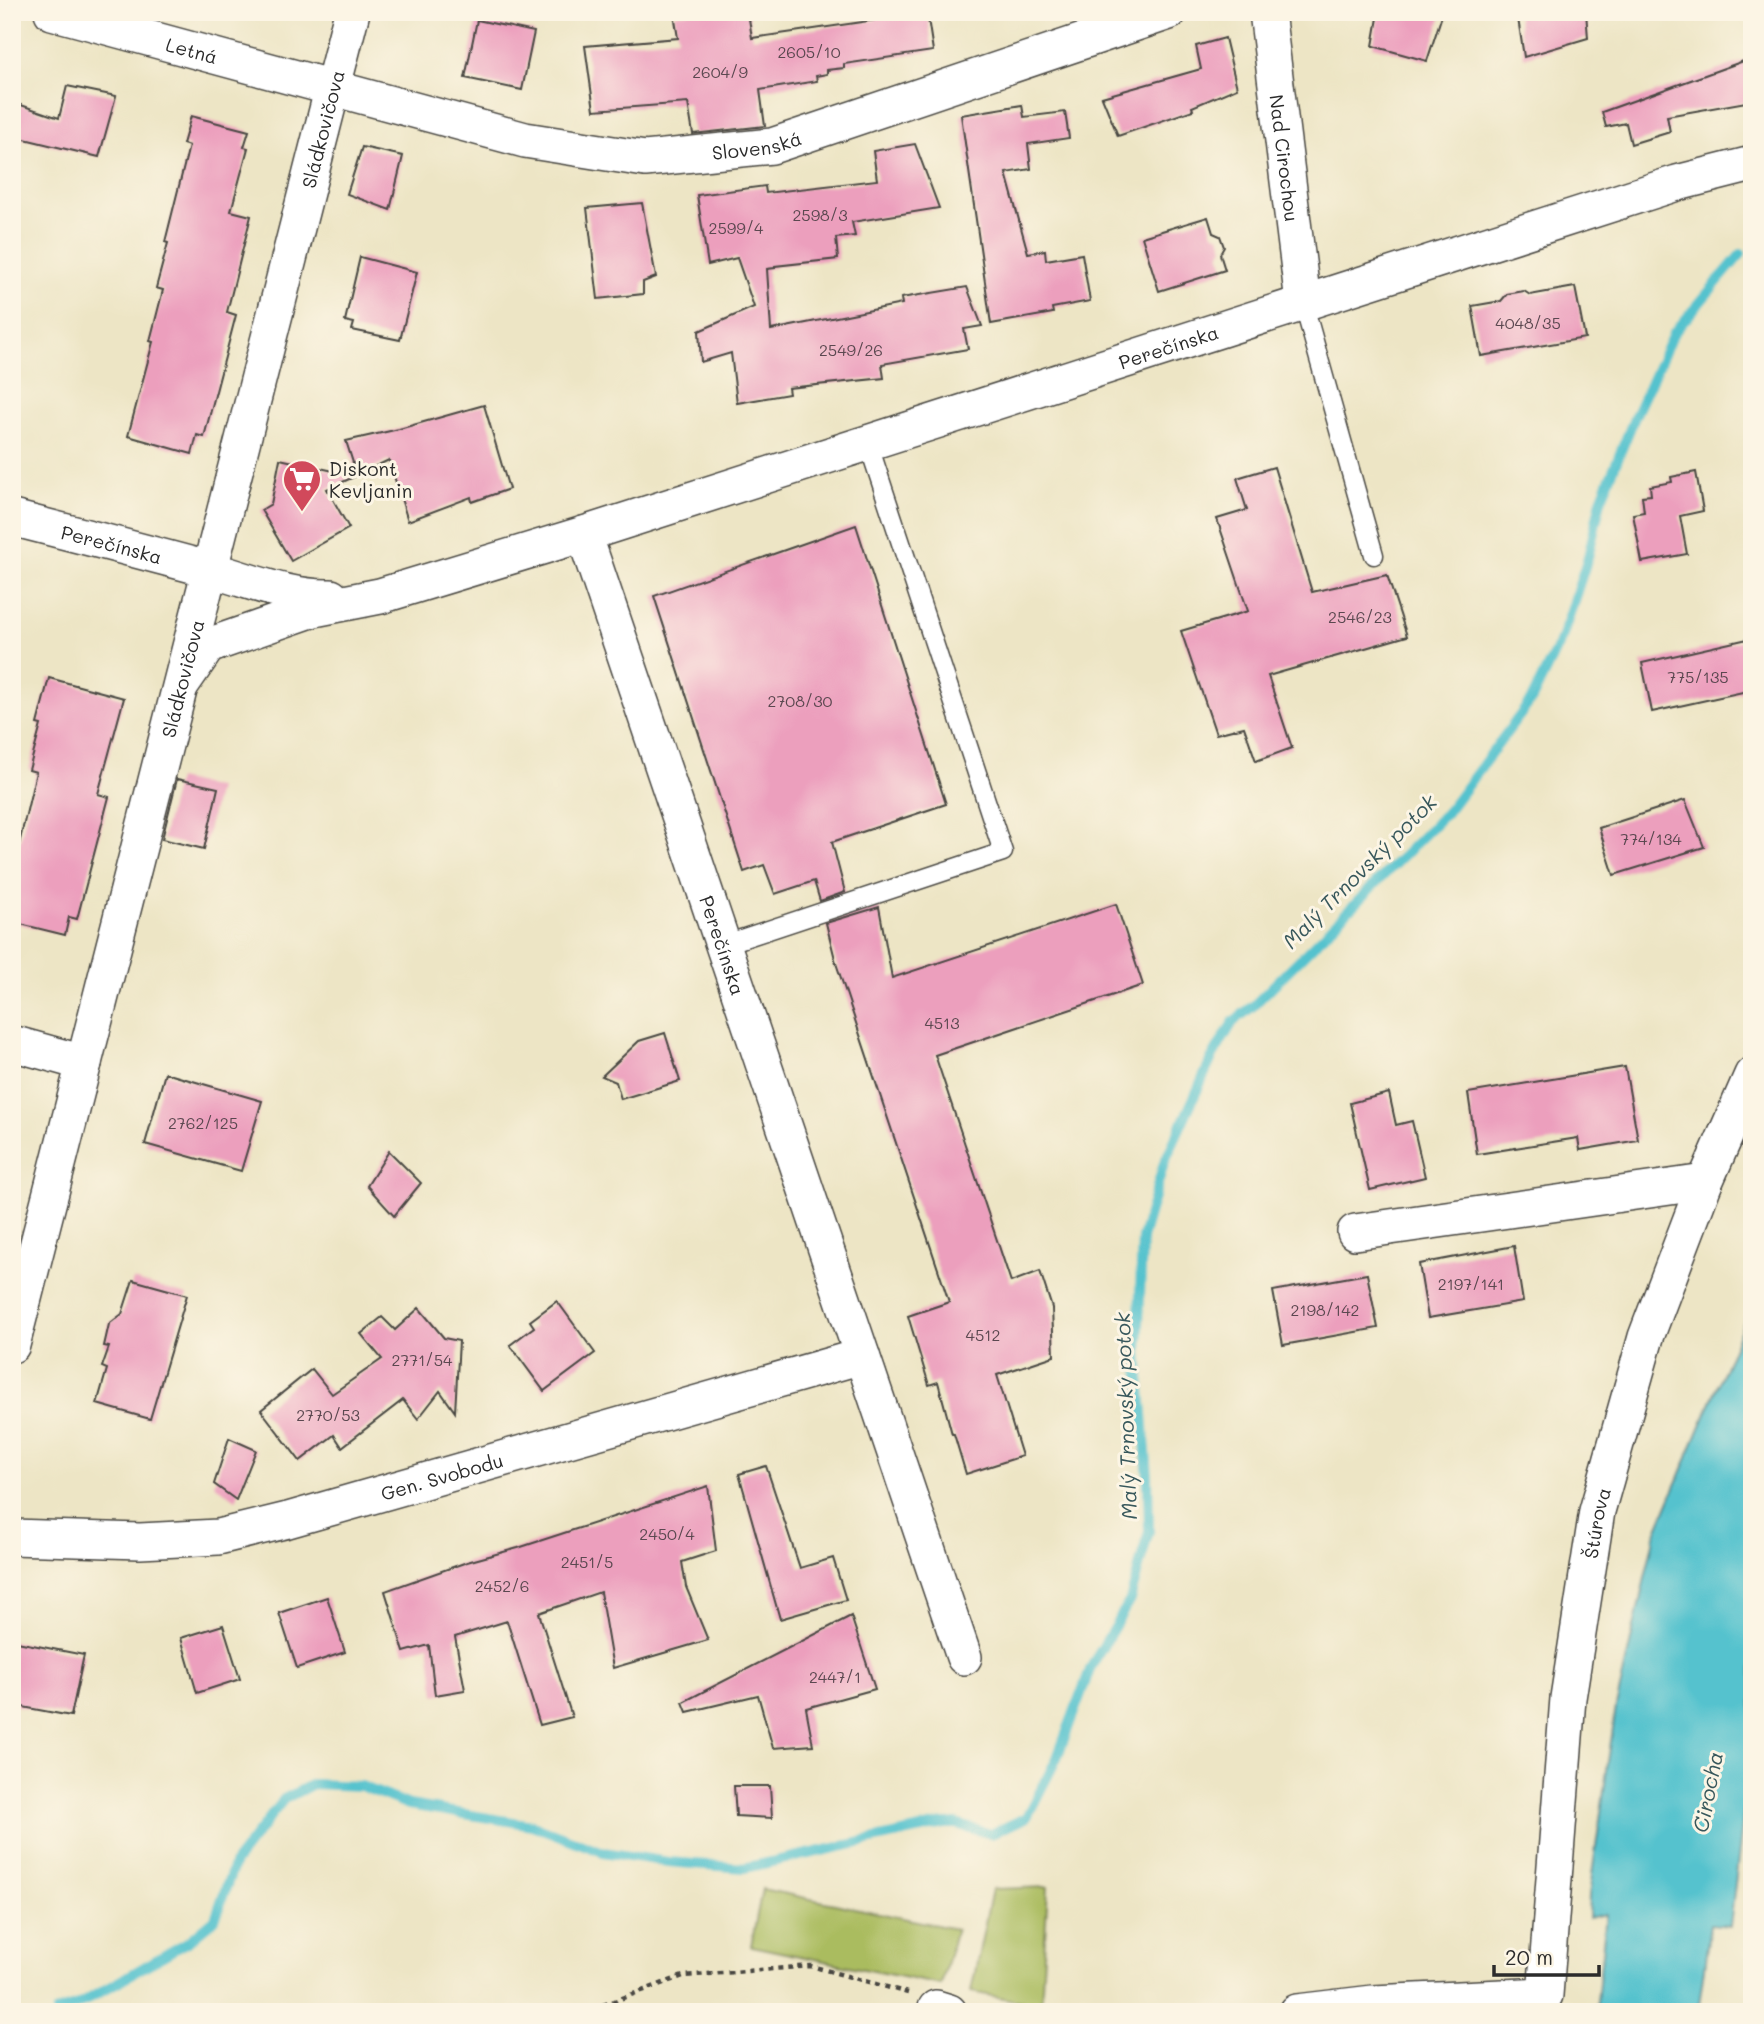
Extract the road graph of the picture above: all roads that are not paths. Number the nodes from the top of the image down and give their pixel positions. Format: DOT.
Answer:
graph roads {
  1 [pos="52,12"];
  2 [pos="352,12"];
  3 [pos="1170,12"];
  4 [pos="1267,12"];
  5 [pos="332,88"];
  6 [pos="1752,164"];
  7 [pos="1303,302"];
  8 [pos="868,443"];
  9 [pos="12,518"];
  10 [pos="221,527"];
  11 [pos="584,534"];
  12 [pos="1374,555"];
  13 [pos="210,569"];
  14 [pos="245,579"];
  15 [pos="380,596"];
  16 [pos="306,629"];
  17 [pos="254,630"];
  18 [pos="181,685"];
  19 [pos="723,945"];
  20 [pos="12,1043"];
  21 [pos="84,1063"];
  22 [pos="1752,1075"];
  23 [pos="1705,1182"];
  24 [pos="1355,1232"];
  25 [pos="12,1345"];
  26 [pos="862,1356"];
  27 [pos="12,1537"];
  28 [pos="964,1657"];
  29 [pos="1544,2003"];
  30 [pos="1297,2012"];
  1 -- 5 [label="street, Letná"];
  2 -- 5 [label="street, Sládkovičova"];
  3 -- 5 [label="street, Slovenská"];
  4 -- 7 [label="street, Nad Cirochou"];
  5 -- 10 [label="street, Sládkovičova"];
  6 -- 7 [label="street, Perečínska"];
  7 -- 8 [label="street, Perečínska"];
  7 -- 12 [label="lane"];
  8 -- 11 [label="street, Perečínska"];
  8 -- 19 [label="lane"];
  9 -- 13 [label="street, Perečínska"];
  10 -- 13 [label="street, Sládkovičova"];
  10 -- 14 [label="street, Perečínska"];
  11 -- 15 [label="street, Perečínska"];
  11 -- 19 [label="street, Perečínska"];
  13 -- 14 [label="street, Perečínska"];
  13 -- 17 [label="street, Perečínska"];
  13 -- 18 [label="street, Sládkovičova"];
  14 -- 15 [label="street, Perečínska"];
  15 -- 16 [label="street, Perečínska"];
  15 -- 17 [label="street, Perečínska"];
  16 -- 17 [label="street, Perečínska"];
  16 -- 18 [label="street, Perečínska"];
  17 -- 18 [label="street, Perečínska"];
  18 -- 21 [label="street, Sládkovičova"];
  19 -- 26 [label="street, Perečínska"];
  20 -- 21 [label="street"];
  21 -- 25 [label="street, Sládkovičova"];
  22 -- 23 [label="street, Štúrova"];
  23 -- 24 [label="street"];
  23 -- 29 [label="street, Štúrova"];
  26 -- 27 [label="street, Gen. Svobodu"];
  26 -- 28 [label="street, Perečínska"];
  29 -- 30 [label="street, Štúrova"];
}
